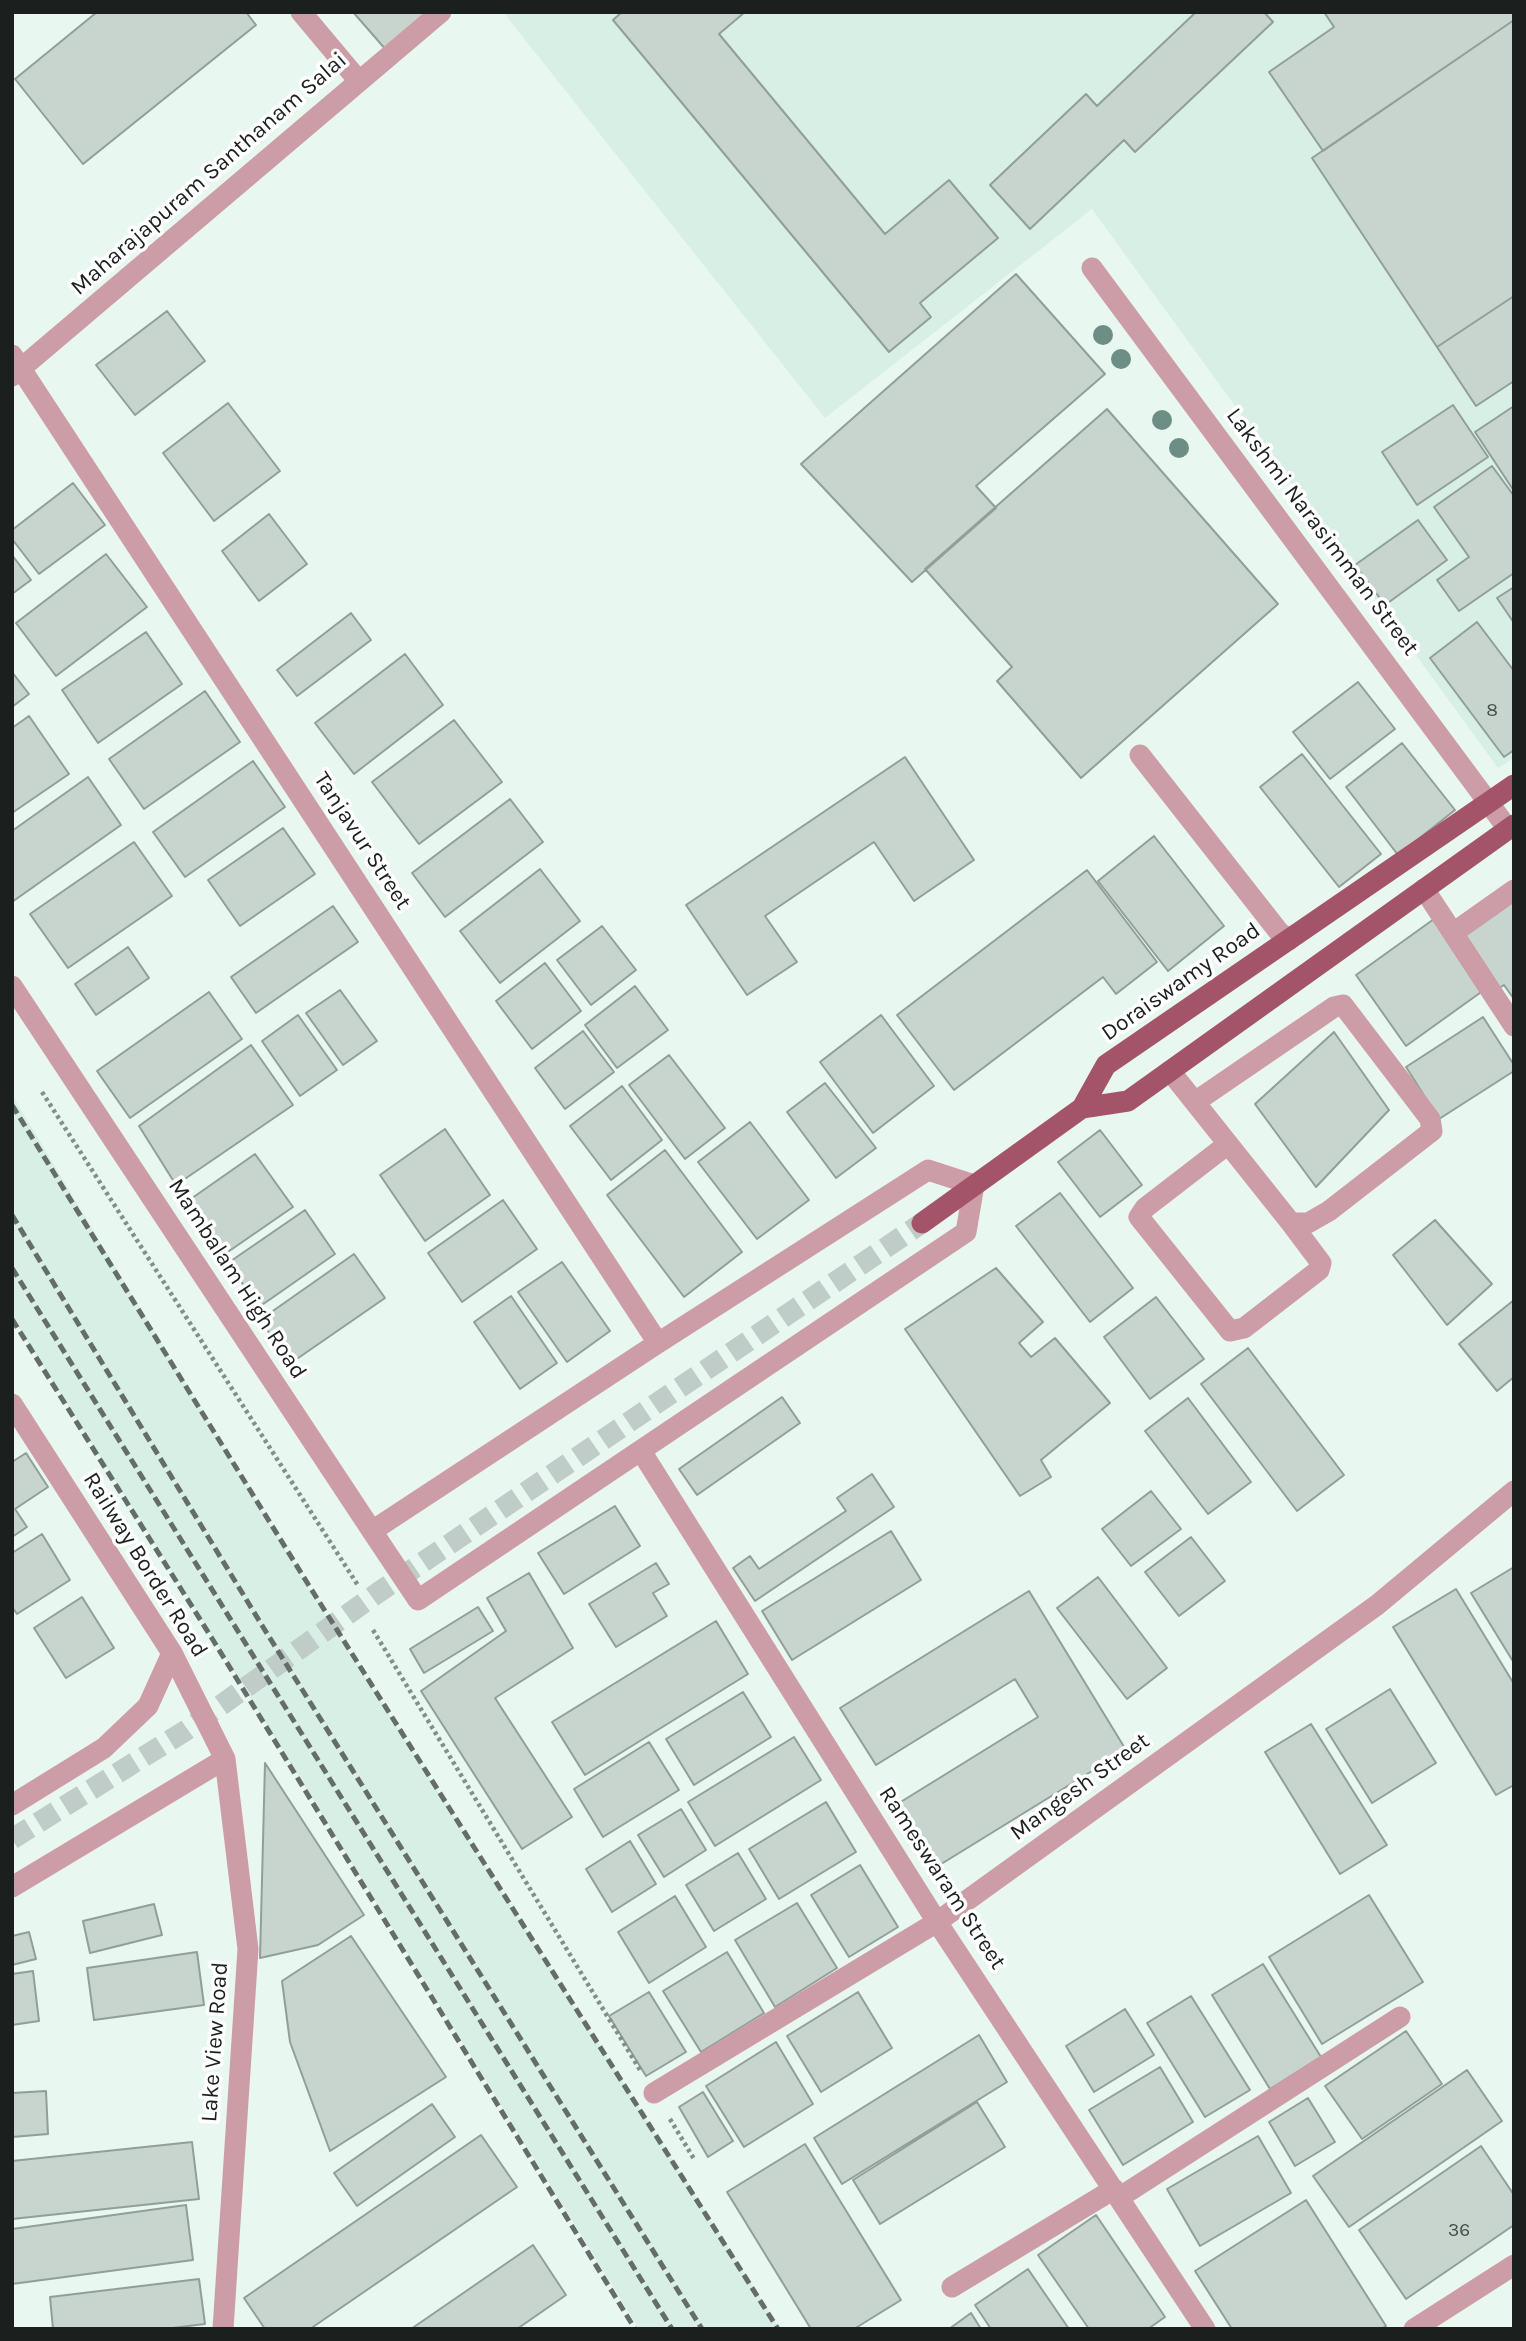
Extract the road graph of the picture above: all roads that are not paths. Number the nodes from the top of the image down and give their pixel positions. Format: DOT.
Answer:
graph roads {
  1 [pos="301,12"];
  2 [pos="441,12"];
  3 [pos="358,80"];
  4 [pos="1092,268"];
  5 [pos="15,366"];
  6 [pos="1140,755"];
  7 [pos="1514,786"];
  8 [pos="1489,801"];
  9 [pos="1511,827"];
  10 [pos="1424,889"];
  11 [pos="1514,890"];
  12 [pos="1453,933"];
  13 [pos="1289,940"];
  14 [pos="12,986"];
  15 [pos="1514,1026"];
  16 [pos="1170,1071"];
  17 [pos="1195,1102"];
  18 [pos="1082,1108"];
  19 [pos="1228,1144"];
  20 [pos="974,1185"];
  21 [pos="922,1223"];
  22 [pos="1291,1223"];
  23 [pos="658,1343"];
  24 [pos="12,1404"];
  25 [pos="641,1451"];
  26 [pos="1514,1491"];
  27 [pos="372,1531"];
  28 [pos="172,1653"];
  29 [pos="225,1759"];
  30 [pos="12,1805"];
  31 [pos="12,1887"];
  32 [pos="937,1922"];
  33 [pos="1400,2017"];
  34 [pos="654,2094"];
  35 [pos="1117,2193"];
  36 [pos="1514,2265"];
  37 [pos="951,2287"];
  38 [pos="223,2329"];
  39 [pos="1205,2329"];
  40 [pos="1414,2329"];
  1 -- 3 [label="street"];
  2 -- 3 [label="street, Maharajapuram Santhanam Salai"];
  3 -- 5 [label="street, Maharajapuram Santhanam Salai"];
  4 -- 8 [label="street, Lakshmi Narasimman Street"];
  5 -- 23 [label="street, Tanjavur Street"];
  6 -- 13 [label="street"];
  7 -- 8 [label="main road, Doraiswamy Road"];
  8 -- 9 [label="street, Lakshmi Narasimman Street"];
  8 -- 13 [label="main road, Doraiswamy Road"];
  9 -- 10 [label="main road"];
  10 -- 12 [label="street"];
  10 -- 16 [label="main road"];
  11 -- 12 [label="street"];
  12 -- 15 [label="street"];
  13 -- 18 [label="main road, Doraiswamy Road"];
  14 -- 27 [label="street, Mambalam High Road"];
  16 -- 17 [label="street"];
  16 -- 18 [label="main road"];
  17 -- 19 [label="street"];
  17 -- 22 [label="street"];
  18 -- 20 [label="main road"];
  19 -- 22 [label="street"];
  19 -- 22 [label="street"];
  20 -- 21 [label="main road"];
  20 -- 23 [label="street"];
  20 -- 25 [label="street"];
  23 -- 27 [label="street"];
  24 -- 28 [label="street, Railway Border Road"];
  25 -- 27 [label="street, Mambalam High Road"];
  25 -- 32 [label="street, Rameswaram Street"];
  26 -- 32 [label="street, Mangesh Street"];
  28 -- 29 [label="street, Railway Border Road"];
  28 -- 30 [label="street"];
  29 -- 31 [label="street"];
  29 -- 38 [label="street, Lake View Road"];
  32 -- 34 [label="street, Mangesh Street"];
  32 -- 35 [label="street, Rameswaram Street"];
  33 -- 35 [label="street"];
  35 -- 37 [label="street"];
  35 -- 39 [label="street, Rameswaram Street"];
  36 -- 40 [label="street"];
}
